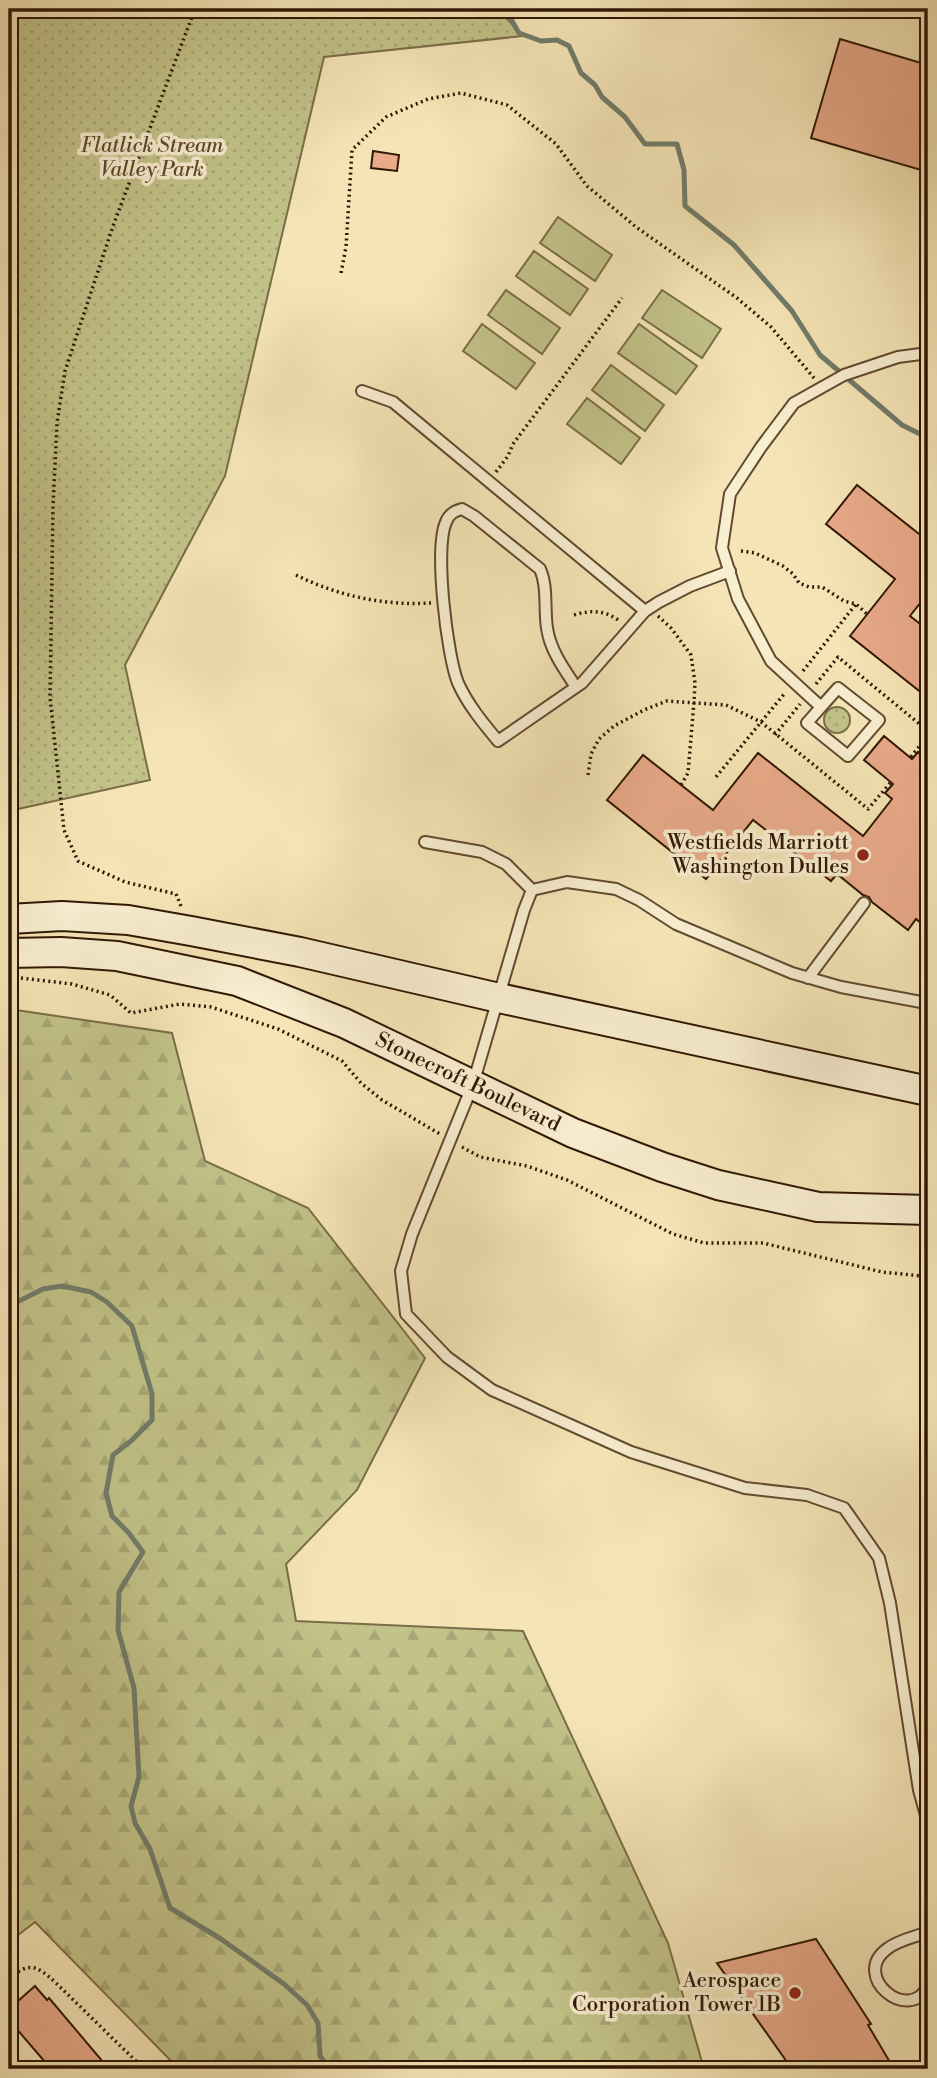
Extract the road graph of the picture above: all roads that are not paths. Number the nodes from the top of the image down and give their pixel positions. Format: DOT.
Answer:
graph roads {
  1 [pos="928,353"];
  2 [pos="362,391"];
  3 [pos="730,571"];
  4 [pos="647,610"];
  5 [pos="576,687"];
  6 [pos="821,707"];
  7 [pos="425,842"];
  8 [pos="532,890"];
  9 [pos="864,903"];
  10 [pos="9,919"];
  11 [pos="9,953"];
  12 [pos="808,978"];
  13 [pos="499,998"];
  14 [pos="921,1002"];
  15 [pos="473,1084"];
  16 [pos="928,1091"];
  17 [pos="928,1210"];
  18 [pos="928,1823"];
  19 [pos="928,1932"];
  20 [pos="928,1986"];
  1 -- 3 [label="lane"];
  2 -- 4 [label="lane"];
  3 -- 4 [label="lane"];
  3 -- 6 [label="lane"];
  4 -- 5 [label="lane"];
  5 -- 5 [label="lane"];
  6 -- 6 [label="lane"];
  7 -- 8 [label="lane"];
  8 -- 12 [label="lane"];
  8 -- 13 [label="lane"];
  9 -- 12 [label="lane"];
  10 -- 13 [label="main road"];
  11 -- 15 [label="main road, Stonecroft Boulevard"];
  12 -- 14 [label="lane"];
  13 -- 15 [label="lane"];
  13 -- 16 [label="main road"];
  15 -- 17 [label="main road, Stonecroft Boulevard"];
  15 -- 18 [label="lane"];
  19 -- 20 [label="lane"];
}
